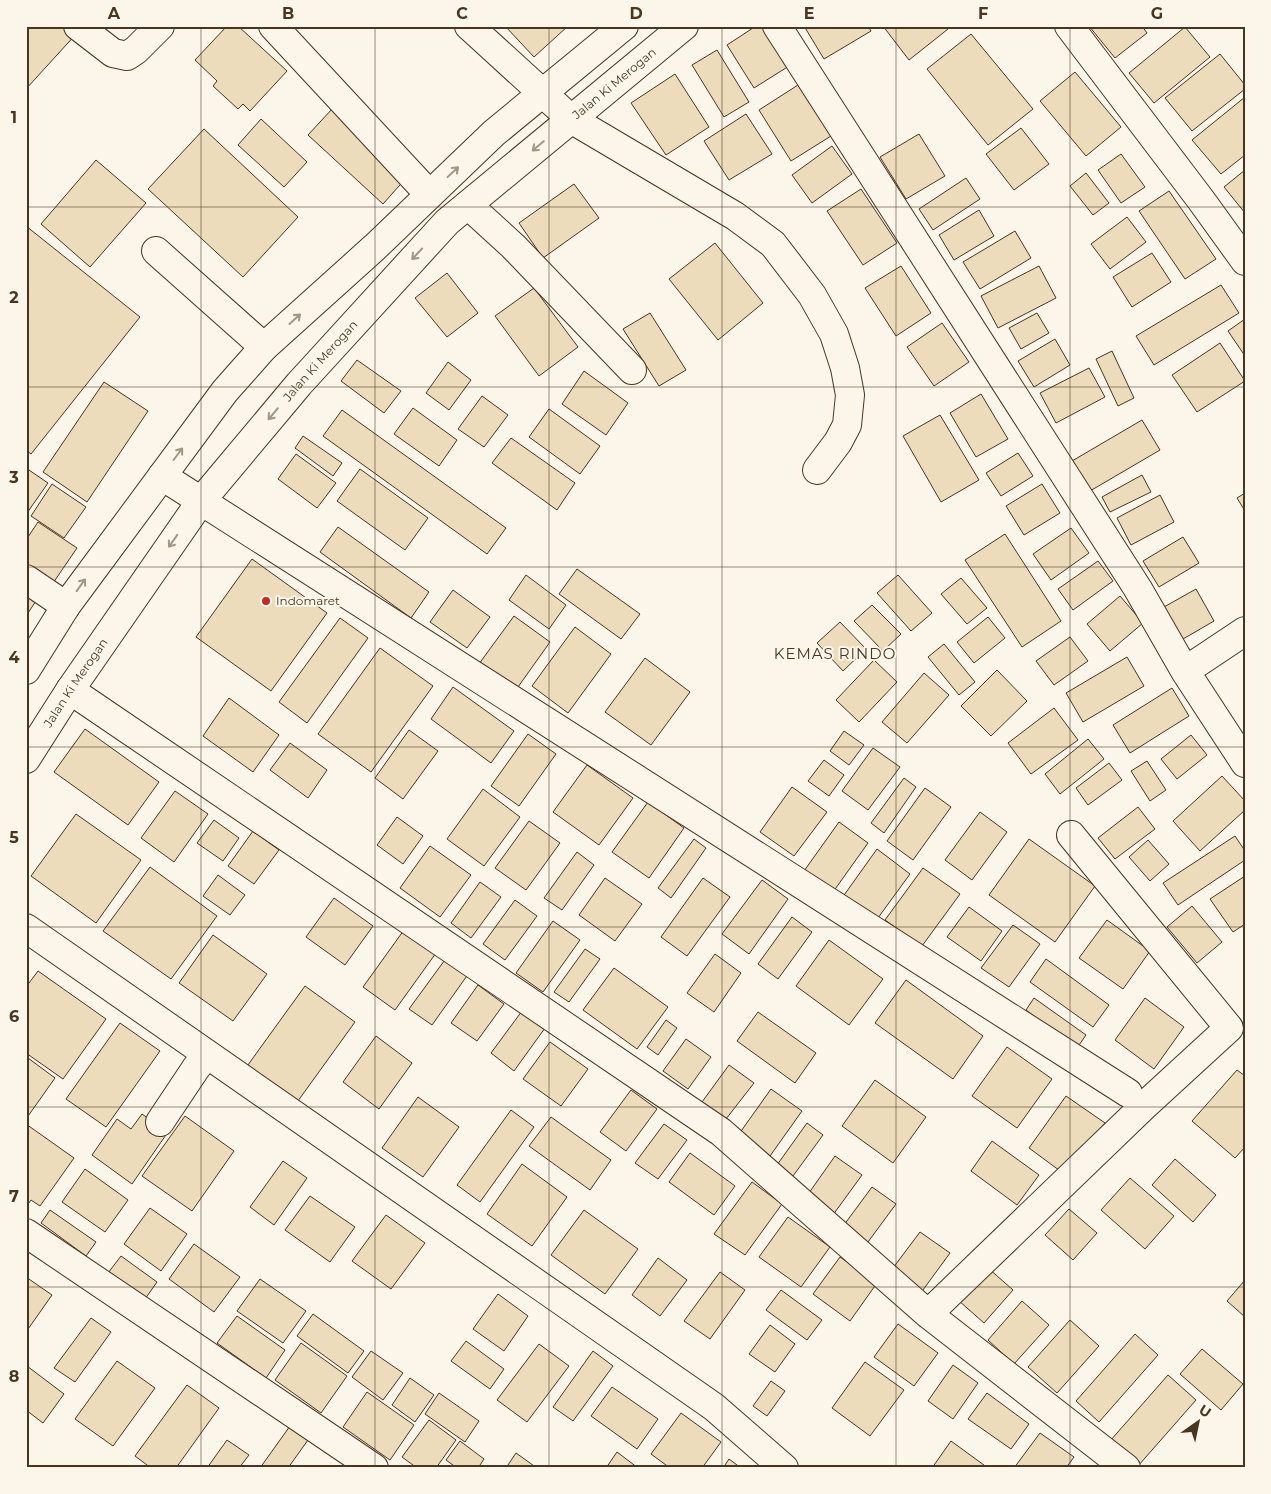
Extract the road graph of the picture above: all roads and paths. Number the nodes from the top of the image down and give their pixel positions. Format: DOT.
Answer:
graph roads {
  1 [pos="78,26"];
  2 [pos="160,26"];
  3 [pos="272,26"];
  4 [pos="469,26"];
  5 [pos="624,26"];
  6 [pos="684,26"];
  7 [pos="777,26"];
  8 [pos="1070,26"];
  9 [pos="542,92"];
  10 [pos="571,119"];
  11 [pos="429,194"];
  12 [pos="468,205"];
  13 [pos="156,251"];
  14 [pos="1245,261"];
  15 [pos="264,347"];
  16 [pos="632,370"];
  17 [pos="817,470"];
  18 [pos="162,476"];
  19 [pos="200,501"];
  20 [pos="26,579"];
  21 [pos="66,606"];
  22 [pos="1245,631"];
  23 [pos="26,670"];
  24 [pos="1185,671"];
  25 [pos="70,690"];
  26 [pos="26,759"];
  27 [pos="1245,763"];
  28 [pos="1071,835"];
  29 [pos="26,928"];
  30 [pos="1237,1022"];
  31 [pos="207,1054"];
  32 [pos="1128,1092"];
  33 [pos="160,1122"];
  34 [pos="26,1233"];
  35 [pos="928,1314"];
  36 [pos="374,1468"];
  37 [pos="784,1468"];
  38 [pos="1126,1468"];
  1 -- 2 [label="main road"];
  3 -- 11 [label="main road"];
  4 -- 9 [label="main road"];
  5 -- 9 [label="main road"];
  6 -- 10 [label="main road, Jalan Ki Merogan"];
  7 -- 24 [label="main road"];
  8 -- 14 [label="main road"];
  9 -- 10 [label="main road"];
  11 -- 9 [label="main road, one-way"];
  10 -- 12 [label="main road, Jalan Ki Merogan, one-way"];
  10 -- 17 [label="main road"];
  15 -- 11 [label="main road, one-way"];
  12 -- 16 [label="main road"];
  12 -- 19 [label="main road, Jalan Ki Merogan, one-way"];
  13 -- 15 [label="main road"];
  18 -- 15 [label="main road, one-way"];
  18 -- 19 [label="main road"];
  21 -- 18 [label="main road, one-way"];
  19 -- 25 [label="main road, Jalan Ki Merogan, one-way"];
  19 -- 32 [label="main road"];
  20 -- 21 [label="main road"];
  21 -- 23 [label="main road"];
  22 -- 24 [label="main road"];
  24 -- 27 [label="main road"];
  25 -- 26 [label="main road, Jalan Ki Merogan"];
  25 -- 35 [label="main road"];
  28 -- 30 [label="main road"];
  29 -- 31 [label="main road"];
  30 -- 35 [label="main road"];
  31 -- 33 [label="main road"];
  31 -- 37 [label="main road"];
  34 -- 36 [label="main road"];
  35 -- 38 [label="main road"];
}
